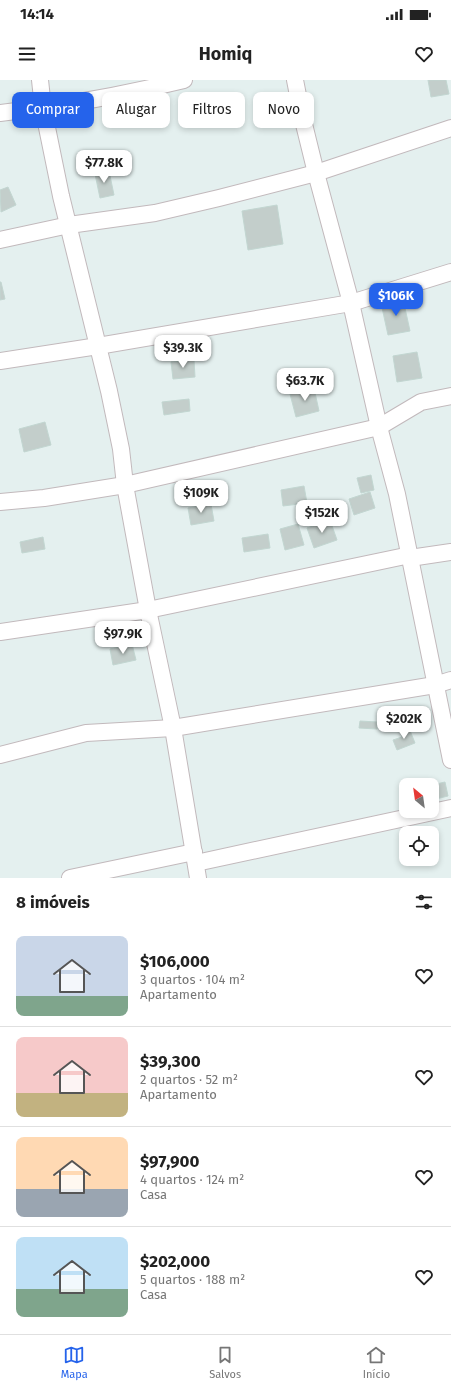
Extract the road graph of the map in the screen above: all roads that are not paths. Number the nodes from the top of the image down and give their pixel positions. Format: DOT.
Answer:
graph roads {
  1 [pos="40,80"];
  2 [pos="184,80"];
  3 [pos="295,80"];
  4 [pos="41,92"];
  5 [pos="94,99"];
  6 [pos="12,112"];
  7 [pos="0,113"];
  8 [pos="47,128"];
  9 [pos="451,128"];
  10 [pos="316,173"];
  11 [pos="68,225"];
  12 [pos="0,240"];
  13 [pos="451,272"];
  14 [pos="351,303"];
  15 [pos="98,346"];
  16 [pos="0,361"];
  17 [pos="451,396"];
  18 [pos="379,427"];
  19 [pos="125,485"];
  20 [pos="0,502"];
  21 [pos="451,552"];
  22 [pos="410,556"];
  23 [pos="148,610"];
  24 [pos="0,632"];
  25 [pos="451,680"];
  26 [pos="435,685"];
  27 [pos="173,728"];
  28 [pos="0,755"];
  29 [pos="451,760"];
  30 [pos="451,808"];
  31 [pos="196,864"];
  32 [pos="70,878"];
  1 -- 4 [label="street"];
  2 -- 5 [label="street"];
  3 -- 10 [label="street"];
  6 -- 7 [label="street"];
  8 -- 11 [label="street"];
  9 -- 10 [label="street"];
  10 -- 11 [label="street"];
  10 -- 14 [label="street"];
  11 -- 12 [label="street"];
  11 -- 15 [label="street"];
  13 -- 14 [label="street"];
  14 -- 15 [label="street"];
  14 -- 18 [label="street"];
  15 -- 16 [label="street"];
  15 -- 19 [label="street"];
  17 -- 18 [label="street"];
  18 -- 19 [label="street"];
  18 -- 22 [label="street"];
  19 -- 20 [label="street"];
  19 -- 23 [label="street"];
  21 -- 22 [label="street"];
  22 -- 23 [label="street"];
  22 -- 26 [label="street"];
  23 -- 24 [label="street"];
  23 -- 27 [label="street"];
  25 -- 26 [label="street"];
  26 -- 27 [label="street"];
  26 -- 29 [label="street"];
  27 -- 28 [label="street"];
  27 -- 31 [label="street"];
  30 -- 31 [label="street"];
  31 -- 32 [label="street"];
}
